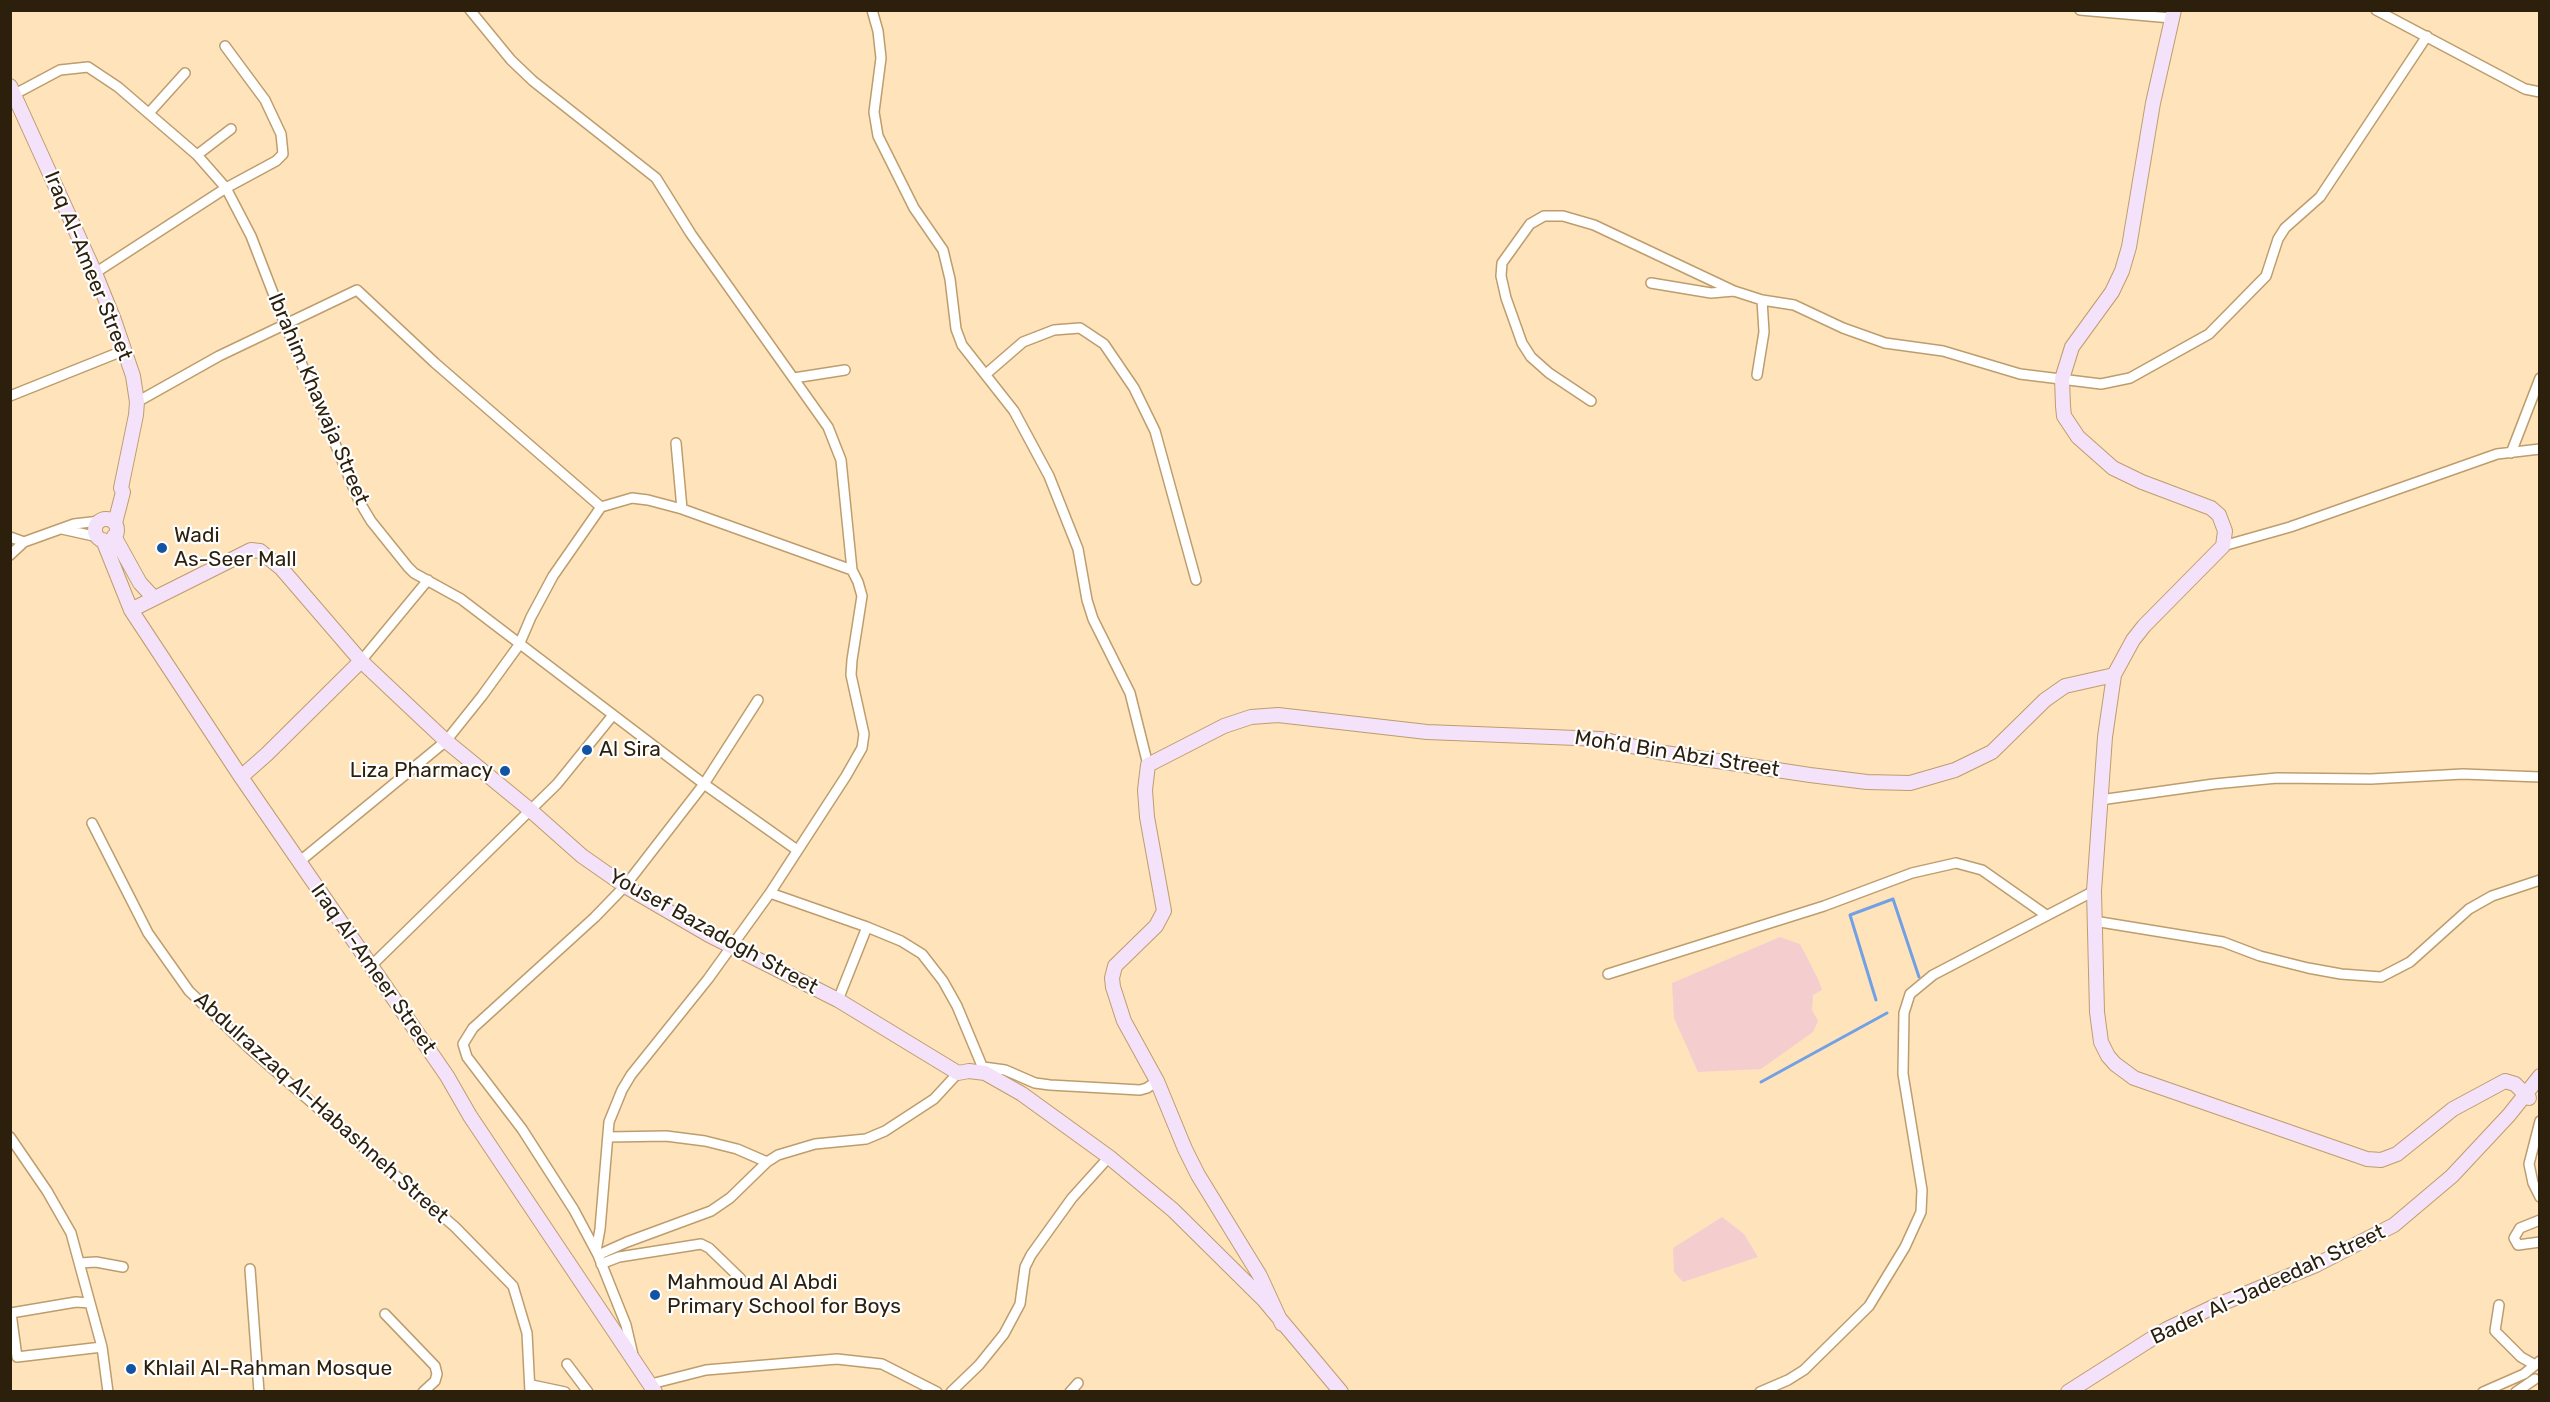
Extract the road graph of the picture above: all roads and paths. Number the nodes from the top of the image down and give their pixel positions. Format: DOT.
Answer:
graph roads {
  1 [pos="470,10"];
  2 [pos="872,10"];
  3 [pos="2080,10"];
  4 [pos="2381,12"];
  5 [pos="2172,14"];
  6 [pos="2427,36"];
  7 [pos="225,46"];
  8 [pos="185,74"];
  9 [pos="13,90"];
  10 [pos="2540,92"];
  11 [pos="149,114"];
  12 [pos="231,129"];
  13 [pos="197,155"];
  14 [pos="226,188"];
  15 [pos="95,273"];
  16 [pos="1651,283"];
  17 [pos="1734,291"];
  18 [pos="1762,300"];
  19 [pos="285,324"];
  20 [pos="125,350"];
  21 [pos="845,370"];
  22 [pos="986,374"];
  23 [pos="1757,375"];
  24 [pos="794,378"];
  25 [pos="2540,378"];
  26 [pos="2062,379"];
  27 [pos="10,396"];
  28 [pos="1591,401"];
  29 [pos="137,402"];
  30 [pos="676,443"];
  31 [pos="2540,449"];
  32 [pos="2511,453"];
  33 [pos="601,507"];
  34 [pos="682,509"];
  35 [pos="62,529"];
  36 [pos="106,529"];
  37 [pos="10,537"];
  38 [pos="24,542"];
  39 [pos="2223,546"];
  40 [pos="10,555"];
  41 [pos="852,570"];
  42 [pos="428,580"];
  43 [pos="1196,580"];
  44 [pos="153,597"];
  45 [pos="131,609"];
  46 [pos="519,645"];
  47 [pos="361,661"];
  48 [pos="2114,675"];
  49 [pos="758,700"];
  50 [pos="613,715"];
  51 [pos="446,741"];
  52 [pos="1148,765"];
  53 [pos="241,777"];
  54 [pos="2540,777"];
  55 [pos="704,784"];
  56 [pos="2100,800"];
  57 [pos="529,809"];
  58 [pos="92,823"];
  59 [pos="797,850"];
  60 [pos="299,862"];
  61 [pos="2540,880"];
  62 [pos="625,886"];
  63 [pos="2094,891"];
  64 [pos="770,893"];
  65 [pos="2046,915"];
  66 [pos="2094,921"];
  67 [pos="867,927"];
  68 [pos="732,947"];
  69 [pos="371,966"];
  70 [pos="1608,974"];
  71 [pos="838,1000"];
  72 [pos="984,1070"];
  73 [pos="958,1073"];
  74 [pos="2540,1076"];
  75 [pos="1157,1081"];
  76 [pos="2540,1087"];
  77 [pos="2527,1095"];
  78 [pos="2540,1121"];
  79 [pos="10,1137"];
  80 [pos="608,1137"];
  81 [pos="1109,1157"];
  82 [pos="767,1162"];
  83 [pos="2540,1197"];
  84 [pos="2540,1220"];
  85 [pos="2540,1242"];
  86 [pos="598,1257"];
  87 [pos="80,1263"];
  88 [pos="123,1267"];
  89 [pos="250,1269"];
  90 [pos="741,1279"];
  91 [pos="90,1303"];
  92 [pos="2499,1305"];
  93 [pos="385,1314"];
  94 [pos="1282,1324"];
  95 [pos="102,1347"];
  96 [pos="634,1357"];
  97 [pos="567,1364"];
  98 [pos="2534,1366"];
  99 [pos="2537,1382"];
  100 [pos="1078,1383"];
  101 [pos="531,1388"];
  102 [pos="653,1388"];
  103 [pos="108,1392"];
  104 [pos="259,1392"];
  105 [pos="423,1392"];
  106 [pos="565,1392"];
  107 [pos="588,1392"];
  108 [pos="937,1392"];
  109 [pos="951,1392"];
  110 [pos="1070,1392"];
  111 [pos="1341,1392"];
  112 [pos="1760,1392"];
  113 [pos="2068,1392"];
  114 [pos="2483,1392"];
  115 [pos="2516,1392"];
  1 -- 24 [label="street"];
  2 -- 22 [label="street"];
  3 -- 5 [label="street"];
  4 -- 6 [label="street"];
  5 -- 26 [label="main road"];
  6 -- 10 [label="street"];
  6 -- 26 [label="street"];
  7 -- 14 [label="street"];
  8 -- 11 [label="street"];
  9 -- 11 [label="street, Ibrahim Khawaja Street"];
  9 -- 15 [label="main road, Iraq Al-Ameer Street"];
  11 -- 13 [label="street, Ibrahim Khawaja Street"];
  12 -- 13 [label="street"];
  13 -- 14 [label="street, Ibrahim Khawaja Street"];
  14 -- 15 [label="street"];
  14 -- 19 [label="street, Ibrahim Khawaja Street"];
  15 -- 20 [label="main road, Iraq Al-Ameer Street"];
  16 -- 17 [label="street"];
  17 -- 18 [label="street"];
  17 -- 28 [label="street"];
  18 -- 23 [label="street"];
  18 -- 26 [label="street"];
  19 -- 29 [label="street"];
  19 -- 33 [label="street"];
  19 -- 42 [label="street, Ibrahim Khawaja Street"];
  20 -- 27 [label="street"];
  20 -- 29 [label="main road, Iraq Al-Ameer Street"];
  21 -- 24 [label="street"];
  22 -- 43 [label="street"];
  22 -- 52 [label="street"];
  24 -- 41 [label="street"];
  25 -- 32 [label="street"];
  26 -- 39 [label="main road"];
  29 -- 36 [label="main road, Iraq Al-Ameer Street"];
  30 -- 34 [label="street"];
  31 -- 32 [label="street"];
  32 -- 39 [label="street"];
  33 -- 34 [label="street"];
  33 -- 46 [label="street"];
  34 -- 41 [label="street"];
  35 -- 36 [label="street"];
  35 -- 36 [label="street"];
  35 -- 38 [label="street"];
  36 -- 44 [label="main road"];
  36 -- 45 [label="main road, Iraq Al-Ameer Street"];
  37 -- 38 [label="street"];
  38 -- 40 [label="street"];
  39 -- 48 [label="main road"];
  41 -- 59 [label="street"];
  42 -- 46 [label="street, Ibrahim Khawaja Street"];
  42 -- 47 [label="street"];
  44 -- 45 [label="main road"];
  44 -- 47 [label="main road, Yousef Bazadogh Street"];
  45 -- 53 [label="main road, Iraq Al-Ameer Street"];
  46 -- 50 [label="street, Ibrahim Khawaja Street"];
  46 -- 51 [label="street"];
  47 -- 51 [label="main road, Yousef Bazadogh Street"];
  47 -- 53 [label="main road"];
  48 -- 52 [label="main road, Moh’d Bin Abzi Street"];
  48 -- 56 [label="main road"];
  49 -- 55 [label="street"];
  50 -- 55 [label="street, Ibrahim Khawaja Street"];
  50 -- 57 [label="street"];
  51 -- 57 [label="main road, Yousef Bazadogh Street"];
  51 -- 60 [label="street"];
  52 -- 75 [label="main road"];
  53 -- 60 [label="main road, Iraq Al-Ameer Street"];
  54 -- 56 [label="street"];
  55 -- 59 [label="street, Ibrahim Khawaja Street"];
  55 -- 62 [label="street"];
  56 -- 63 [label="main road"];
  57 -- 62 [label="main road, Yousef Bazadogh Street"];
  57 -- 69 [label="street"];
  58 -- 101 [label="street, Abdulrazzaq Al-Habashneh Street"];
  59 -- 64 [label="street"];
  60 -- 69 [label="main road, Iraq Al-Ameer Street"];
  61 -- 66 [label="street"];
  62 -- 68 [label="main road, Yousef Bazadogh Street"];
  62 -- 86 [label="street"];
  63 -- 65 [label="street"];
  63 -- 66 [label="main road"];
  64 -- 67 [label="street"];
  64 -- 68 [label="street"];
  65 -- 70 [label="street"];
  65 -- 112 [label="street"];
  66 -- 77 [label="main road"];
  67 -- 71 [label="street"];
  67 -- 72 [label="street"];
  68 -- 71 [label="main road, Yousef Bazadogh Street"];
  68 -- 80 [label="street"];
  69 -- 96 [label="main road, Iraq Al-Ameer Street"];
  71 -- 73 [label="main road, Yousef Bazadogh Street"];
  72 -- 73 [label="main road"];
  72 -- 75 [label="street"];
  72 -- 81 [label="main road"];
  73 -- 82 [label="street"];
  74 -- 77 [label="main road, Bader Al-Jadeedah Street"];
  75 -- 94 [label="main road"];
  76 -- 77 [label="main road, Bader Al-Jadeedah Street"];
  77 -- 113 [label="main road, Bader Al-Jadeedah Street"];
  78 -- 83 [label="street"];
  79 -- 87 [label="street"];
  80 -- 82 [label="street"];
  80 -- 86 [label="street"];
  81 -- 94 [label="main road"];
  81 -- 109 [label="street"];
  82 -- 86 [label="street"];
  84 -- 85 [label="street"];
  86 -- 90 [label="street"];
  86 -- 96 [label="street"];
  87 -- 88 [label="street"];
  87 -- 91 [label="street"];
  89 -- 104 [label="street"];
  91 -- 95 [label="street"];
  91 -- 95 [label="street"];
  92 -- 98 [label="street"];
  93 -- 105 [label="street"];
  94 -- 111 [label="main road"];
  95 -- 103 [label="street"];
  96 -- 102 [label="main road, Iraq Al-Ameer Street"];
  97 -- 107 [label="street"];
  98 -- 99 [label="street"];
  98 -- 114 [label="street"];
  99 -- 115 [label="street"];
  100 -- 110 [label="street"];
  101 -- 106 [label="street"];
  102 -- 108 [label="street"];
}
